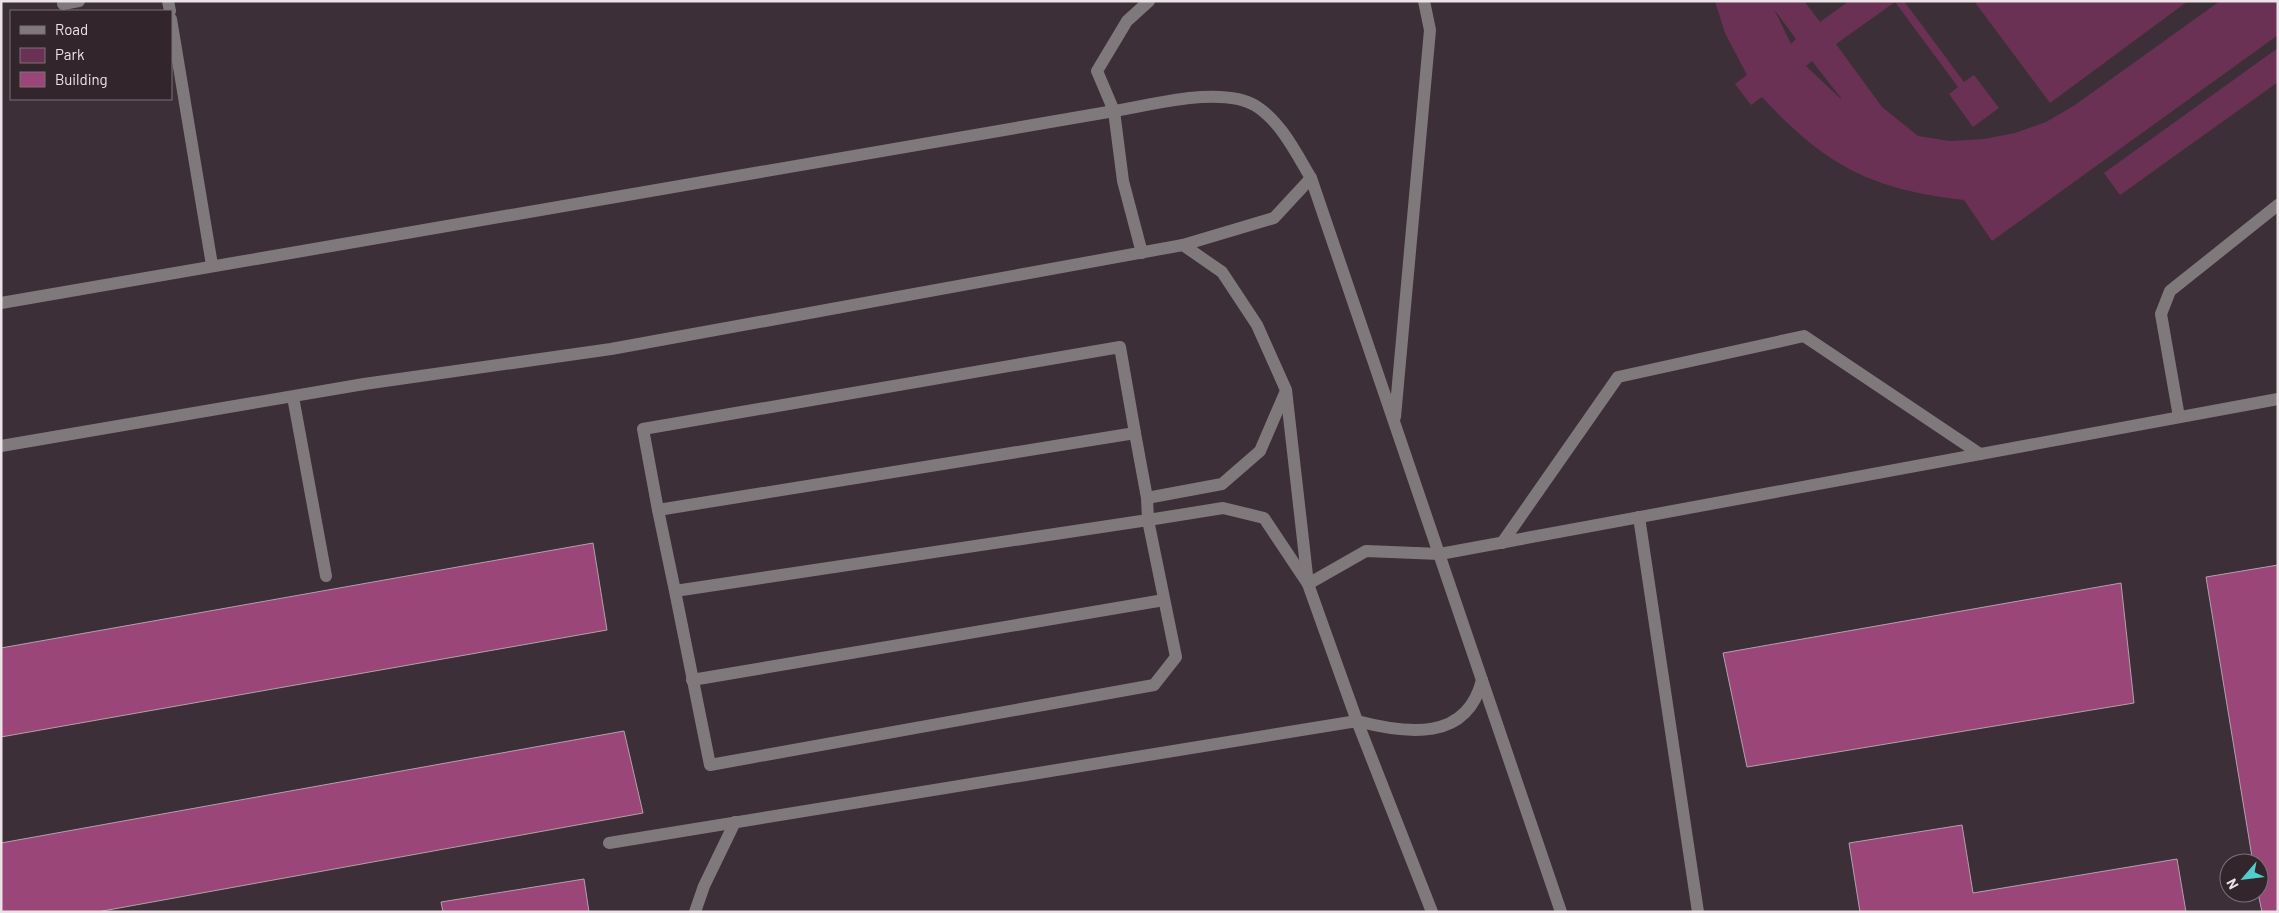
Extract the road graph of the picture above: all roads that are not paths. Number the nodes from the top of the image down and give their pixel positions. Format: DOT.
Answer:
graph roads {
  1 [pos="79,1"];
  2 [pos="1149,1"];
  3 [pos="1424,1"];
  4 [pos="63,4"];
  5 [pos="172,25"];
  6 [pos="1114,111"];
  7 [pos="1311,178"];
  8 [pos="2278,205"];
  9 [pos="1183,245"];
  10 [pos="1142,253"];
  11 [pos="212,265"];
  12 [pos="1,302"];
  13 [pos="1286,390"];
  14 [pos="293,397"];
  15 [pos="2278,399"];
  16 [pos="2179,417"];
  17 [pos="1394,422"];
  18 [pos="1135,433"];
  19 [pos="1,446"];
  20 [pos="1980,454"];
  21 [pos="1147,498"];
  22 [pos="658,510"];
  23 [pos="1639,517"];
  24 [pos="1148,520"];
  25 [pos="1502,543"];
  26 [pos="1440,554"];
  27 [pos="326,576"];
  28 [pos="1308,584"];
  29 [pos="674,591"];
  30 [pos="1164,600"];
  31 [pos="692,680"];
  32 [pos="1482,680"];
  33 [pos="1357,722"];
  34 [pos="735,822"];
  35 [pos="609,843"];
  36 [pos="695,912"];
  37 [pos="1432,912"];
  38 [pos="1561,912"];
  39 [pos="1698,912"];
  1 -- 4 [label="street"];
  2 -- 6 [label="street"];
  3 -- 17 [label="street"];
  5 -- 11 [label="street"];
  6 -- 7 [label="street"];
  6 -- 10 [label="street"];
  6 -- 11 [label="street"];
  7 -- 9 [label="street"];
  7 -- 17 [label="street"];
  8 -- 16 [label="street"];
  9 -- 10 [label="street"];
  9 -- 13 [label="street"];
  10 -- 14 [label="street"];
  11 -- 12 [label="street"];
  13 -- 21 [label="street"];
  13 -- 28 [label="street"];
  14 -- 19 [label="street"];
  14 -- 27 [label="street"];
  15 -- 16 [label="street"];
  16 -- 20 [label="street"];
  17 -- 26 [label="street"];
  18 -- 21 [label="street"];
  18 -- 22 [label="street"];
  18 -- 22 [label="street"];
  20 -- 23 [label="street"];
  20 -- 25 [label="street"];
  21 -- 24 [label="street"];
  22 -- 29 [label="street"];
  23 -- 25 [label="street"];
  23 -- 39 [label="street"];
  24 -- 28 [label="street"];
  24 -- 29 [label="street"];
  24 -- 30 [label="street"];
  25 -- 26 [label="street"];
  26 -- 28 [label="street"];
  26 -- 32 [label="street"];
  28 -- 33 [label="street"];
  29 -- 31 [label="street"];
  30 -- 31 [label="street"];
  30 -- 31 [label="street"];
  32 -- 33 [label="street"];
  32 -- 38 [label="street"];
  33 -- 34 [label="street"];
  33 -- 37 [label="street"];
  34 -- 35 [label="street"];
  34 -- 36 [label="street"];
}
